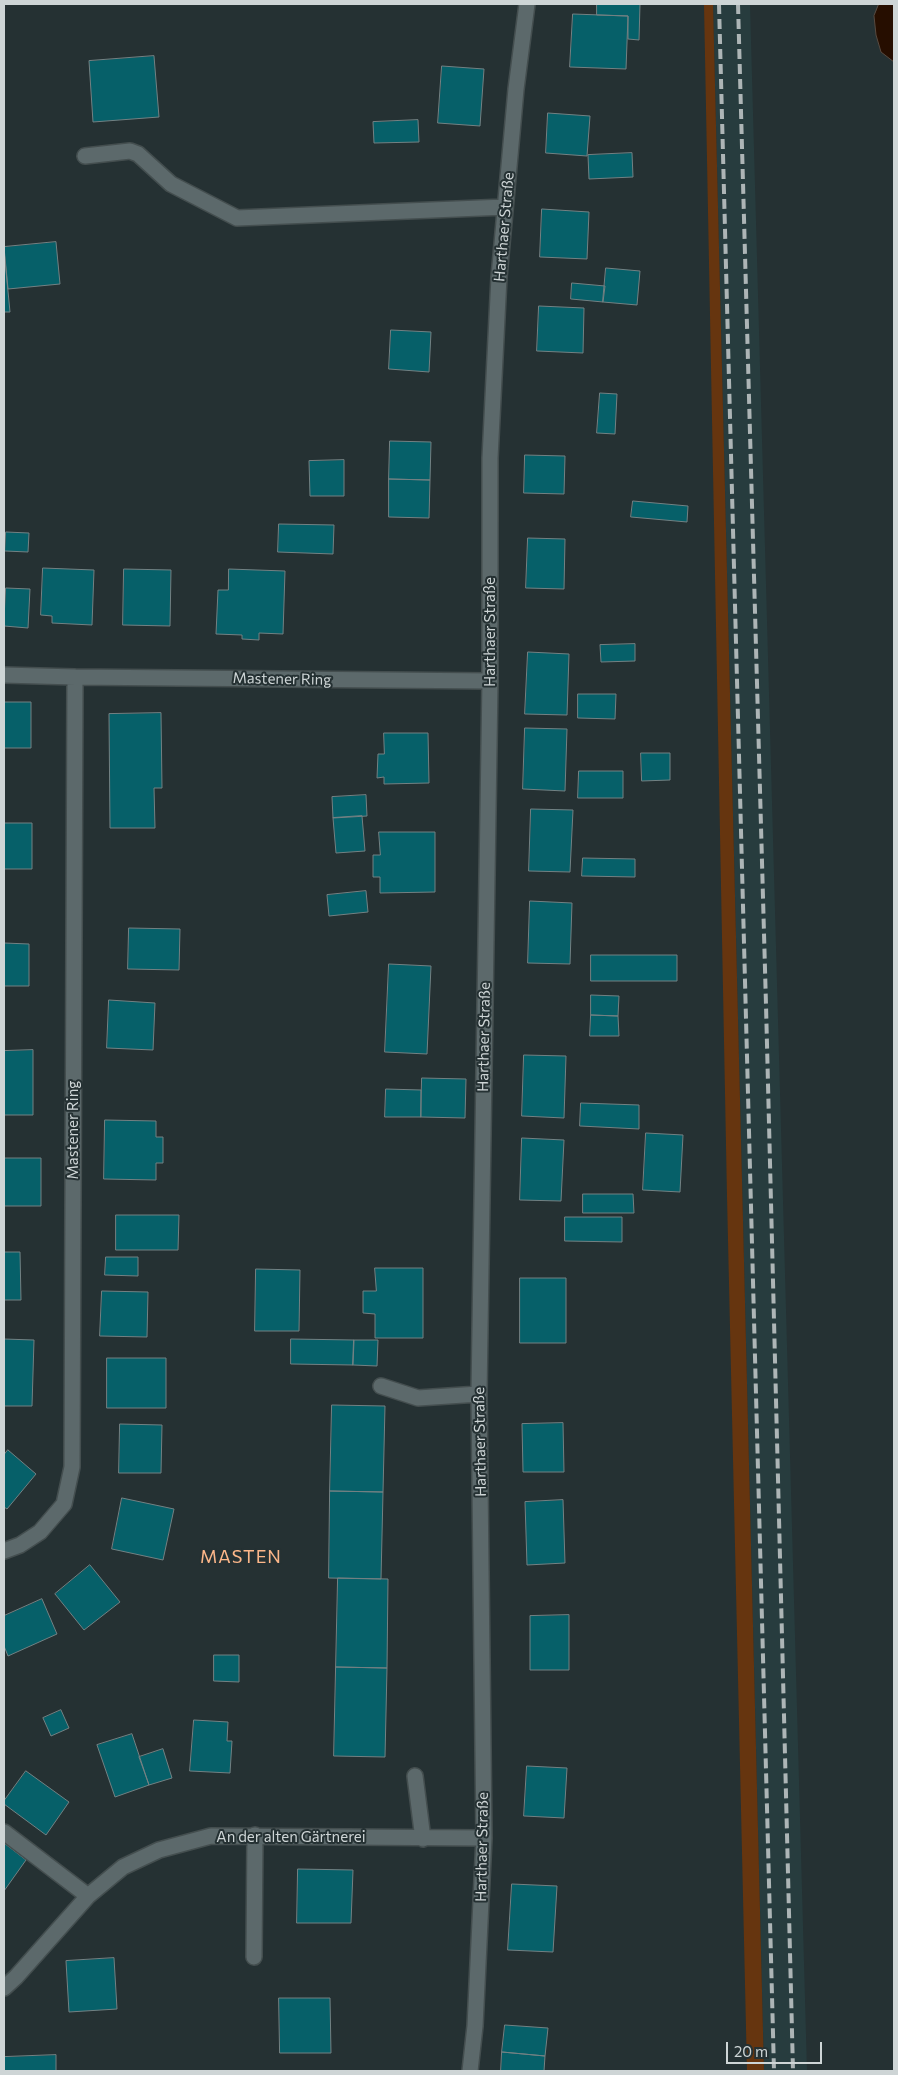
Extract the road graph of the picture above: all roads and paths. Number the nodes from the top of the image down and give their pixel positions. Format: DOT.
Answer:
graph roads {
  1 [pos="527,4"];
  2 [pos="85,156"];
  3 [pos="505,207"];
  4 [pos="4,675"];
  5 [pos="75,677"];
  6 [pos="490,681"];
  7 [pos="381,1386"];
  8 [pos="479,1394"];
  9 [pos="4,1551"];
  10 [pos="414,1776"];
  11 [pos="4,1832"];
  12 [pos="255,1835"];
  13 [pos="422,1838"];
  14 [pos="484,1838"];
  15 [pos="88,1896"];
  16 [pos="254,1957"];
  17 [pos="4,1988"];
  18 [pos="470,2071"];
  1 -- 3 [label="street, Harthaer Straße"];
  2 -- 3 [label="street"];
  3 -- 6 [label="street, Harthaer Straße"];
  4 -- 5 [label="street, Mastener Ring"];
  5 -- 6 [label="street, Mastener Ring"];
  5 -- 9 [label="street, Mastener Ring"];
  6 -- 8 [label="street, Harthaer Straße"];
  7 -- 8 [label="street"];
  8 -- 14 [label="street, Harthaer Straße"];
  10 -- 13 [label="street"];
  11 -- 15 [label="street"];
  12 -- 13 [label="street, An der alten Gärtnerei"];
  12 -- 15 [label="street, An der alten Gärtnerei"];
  12 -- 16 [label="street"];
  13 -- 14 [label="street, An der alten Gärtnerei"];
  14 -- 18 [label="street, Harthaer Straße"];
  15 -- 17 [label="street, An der alten Gärtnerei"];
}
